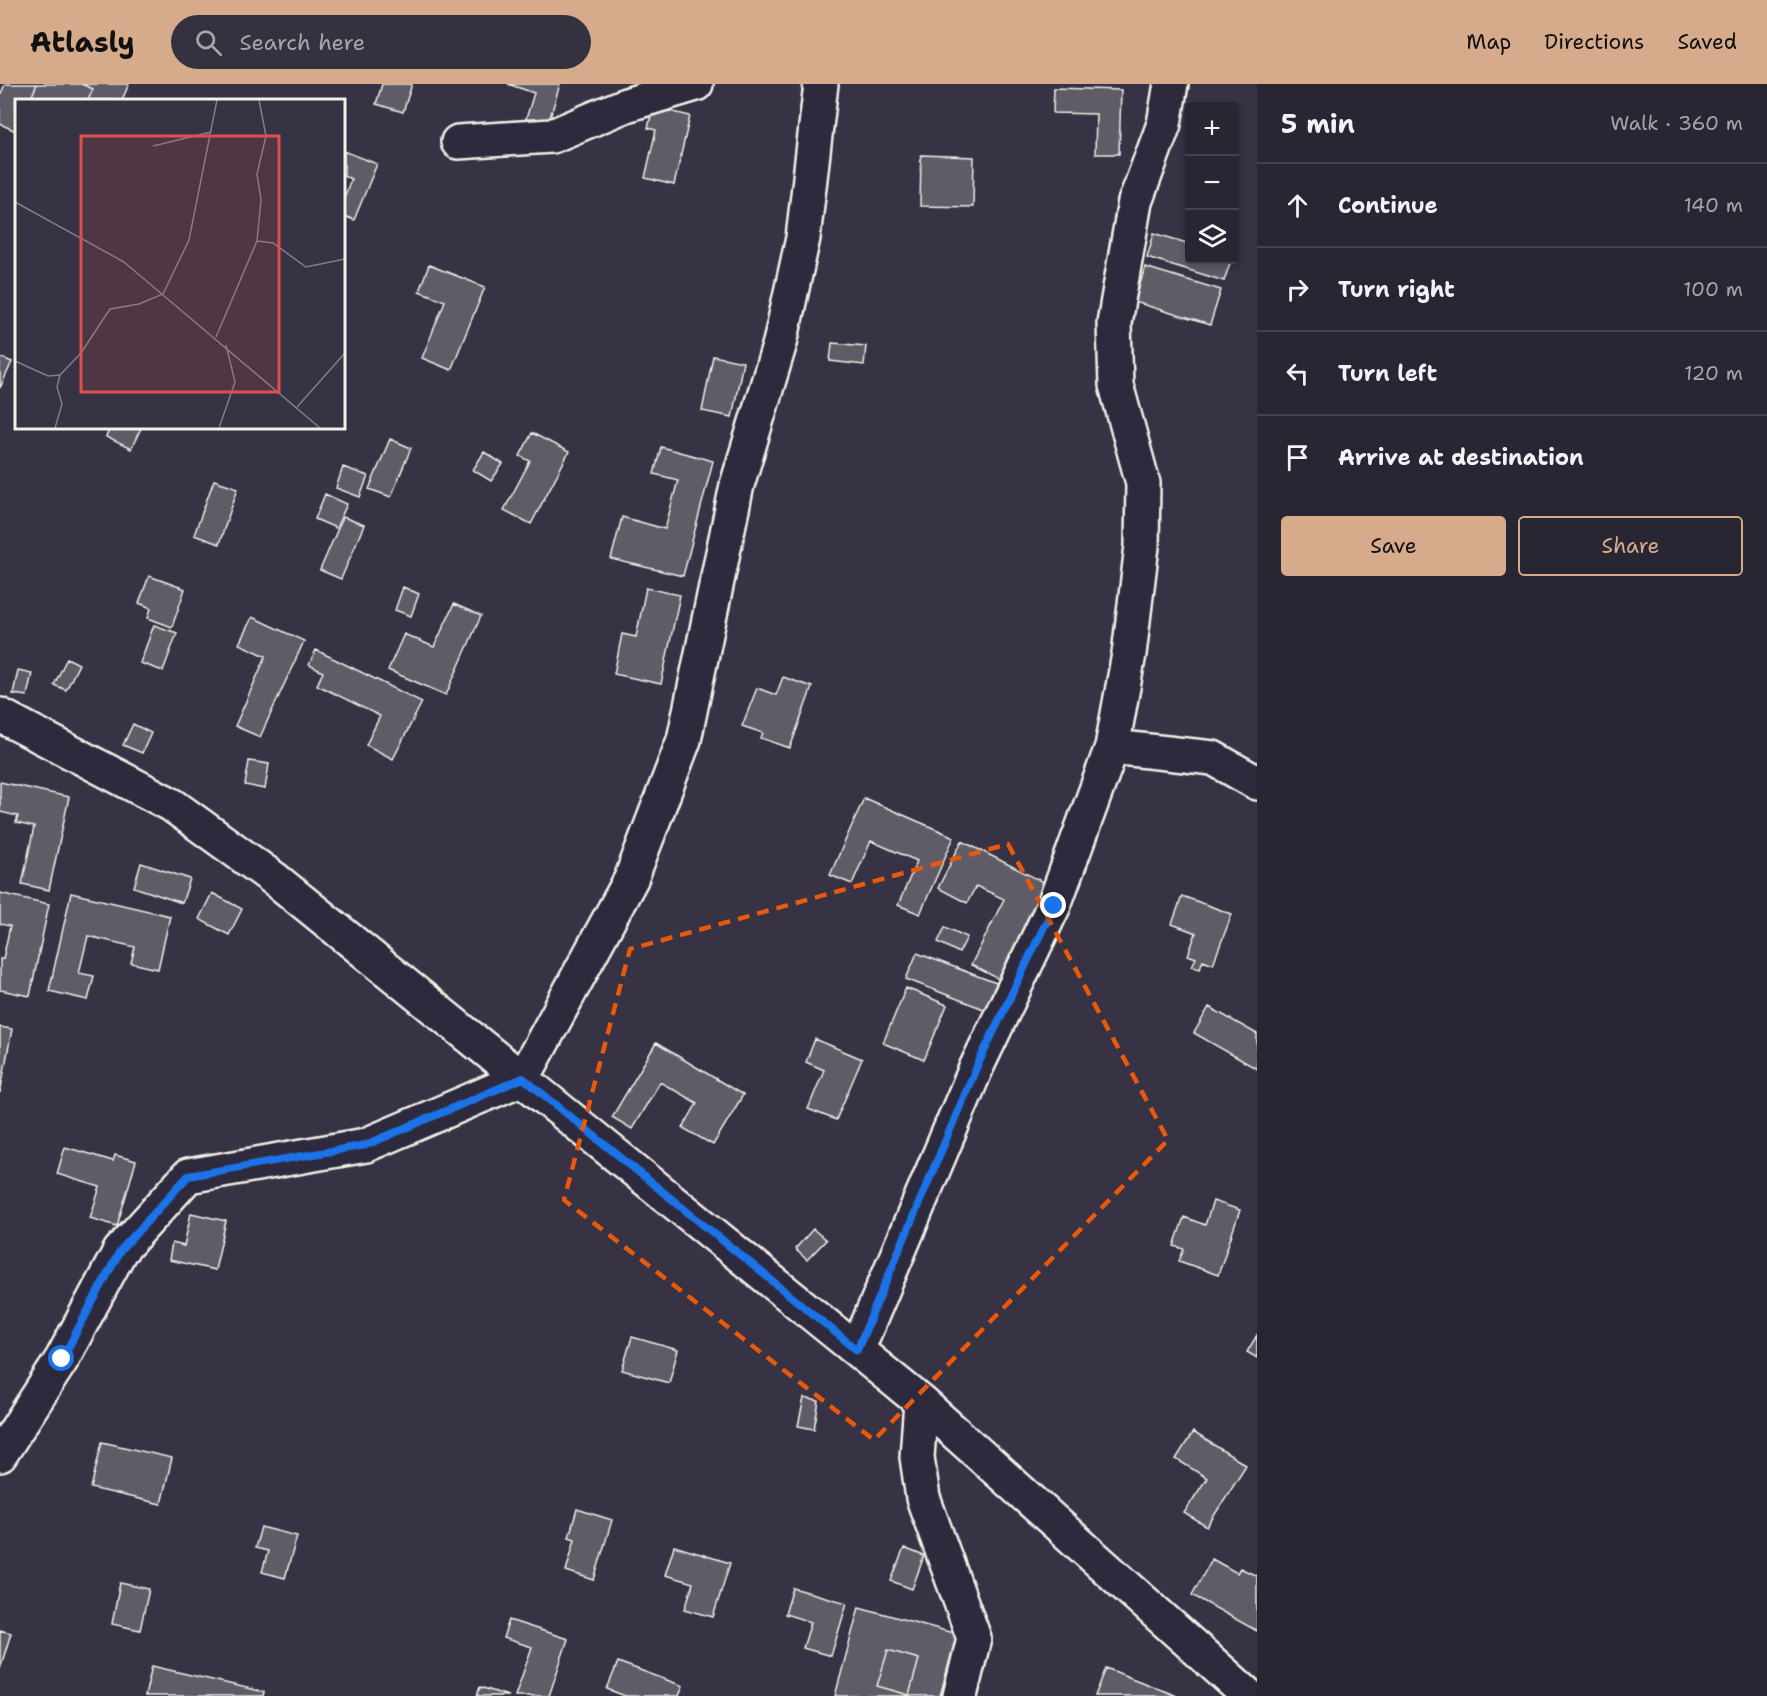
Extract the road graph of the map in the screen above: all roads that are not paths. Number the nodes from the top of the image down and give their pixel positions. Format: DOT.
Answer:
graph roads {
  1 [pos="696,84"];
  2 [pos="821,84"];
  3 [pos="1171,84"];
  4 [pos="458,142"];
  5 [pos="0,715"];
  6 [pos="1112,747"];
  7 [pos="1257,783"];
  8 [pos="523,1078"];
  9 [pos="857,1350"];
  10 [pos="921,1402"];
  11 [pos="0,1455"];
  12 [pos="960,1696"];
  13 [pos="1249,1696"];
  1 -- 4 [label="street"];
  2 -- 8 [label="street"];
  3 -- 6 [label="street"];
  5 -- 8 [label="street"];
  6 -- 7 [label="street"];
  6 -- 9 [label="street"];
  8 -- 9 [label="street"];
  8 -- 11 [label="street"];
  9 -- 10 [label="street"];
  10 -- 12 [label="street"];
  10 -- 13 [label="street"];
}
